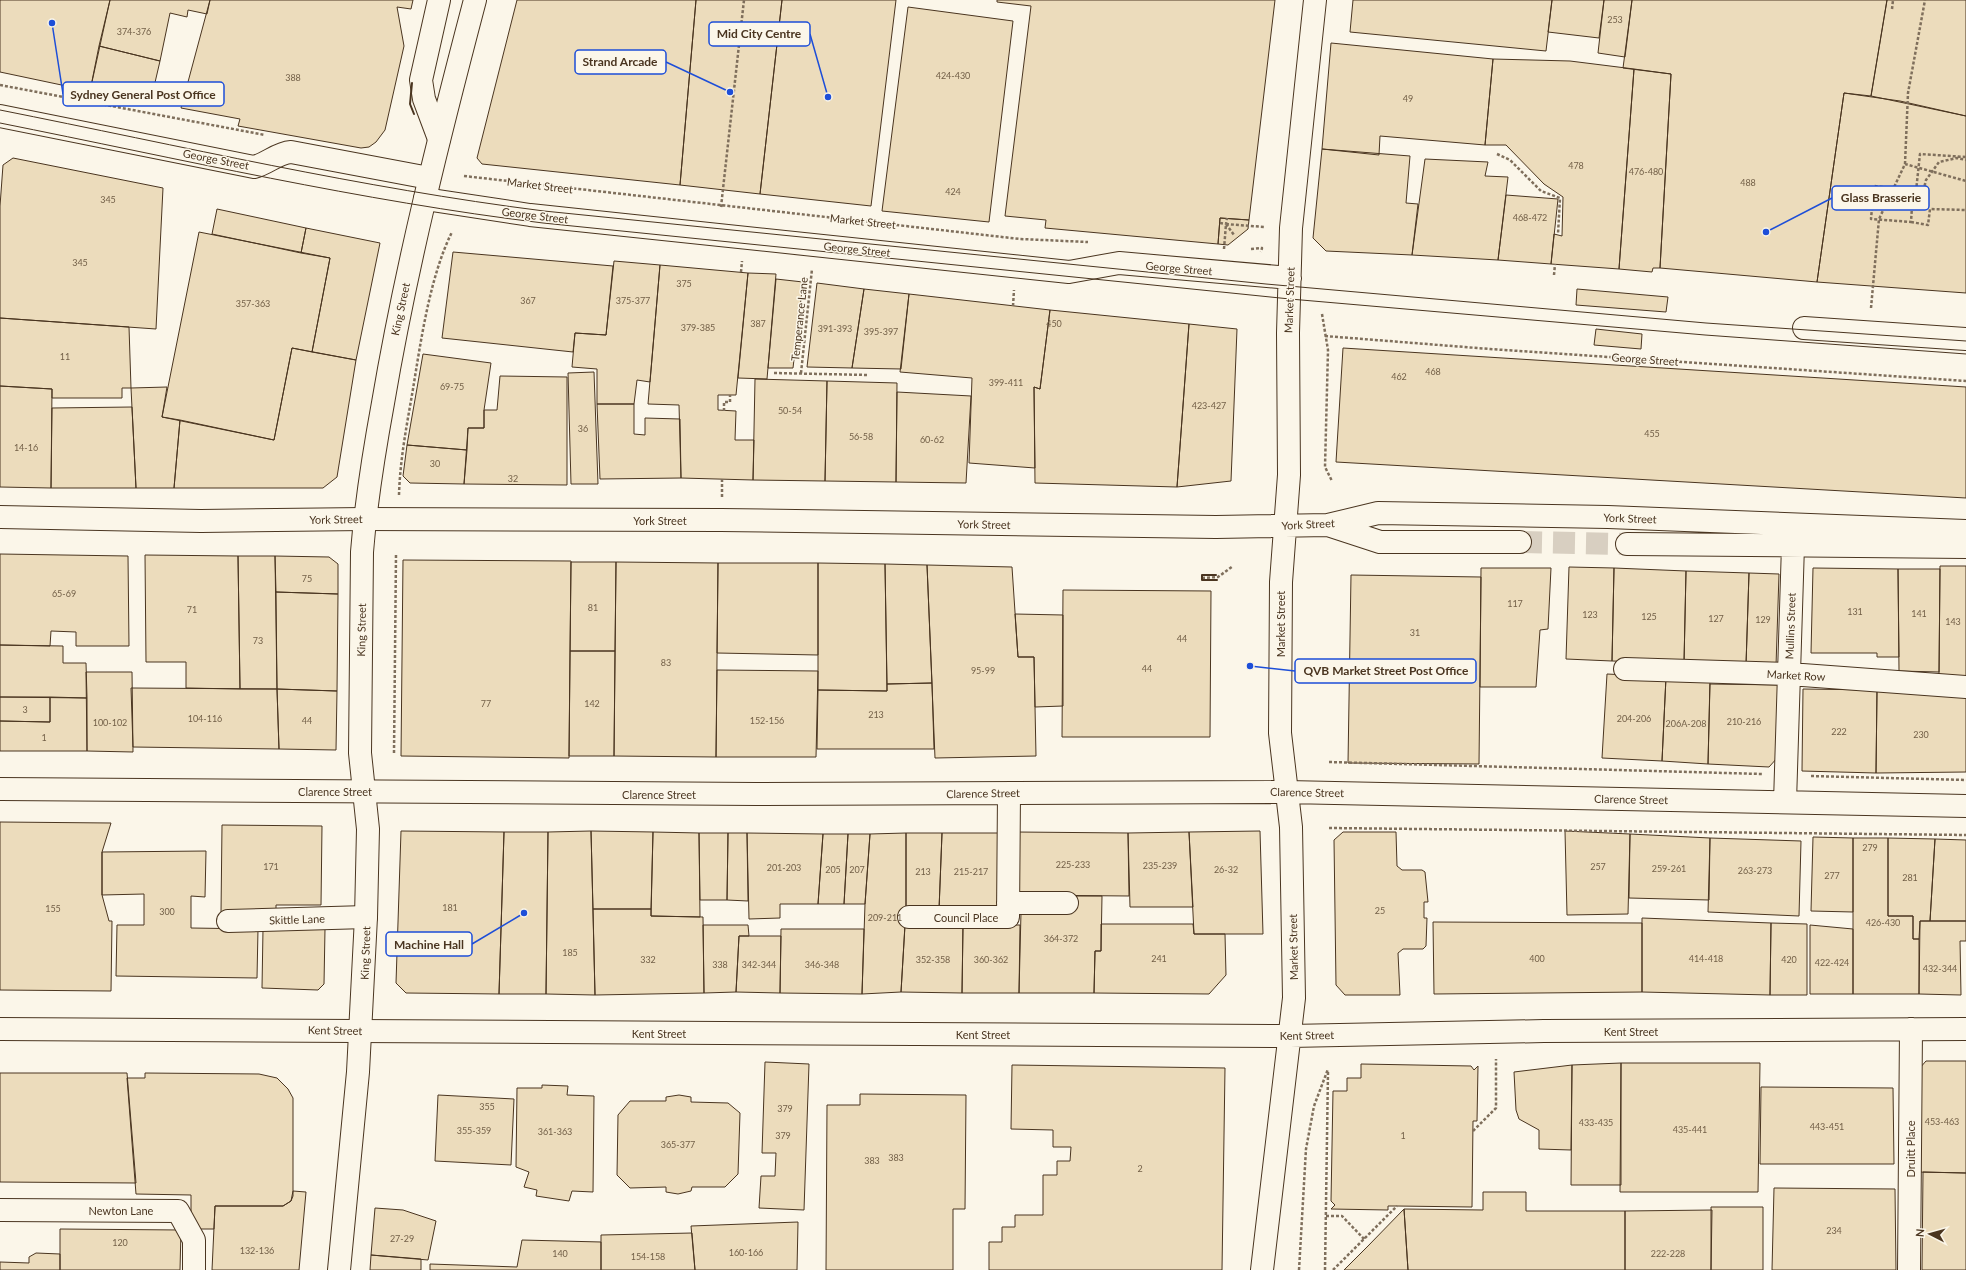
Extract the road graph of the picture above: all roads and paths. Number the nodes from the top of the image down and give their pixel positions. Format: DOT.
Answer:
graph roads {
  1 [pos="439,0"];
  2 [pos="475,0"];
  3 [pos="744,0"];
  4 [pos="1315,0"];
  5 [pos="1893,0"];
  6 [pos="1925,0"];
  7 [pos="1892,9"];
  8 [pos="0,84"];
  9 [pos="0,116"];
  10 [pos="266,135"];
  11 [pos="439,139"];
  12 [pos="1497,154"];
  13 [pos="1966,157"];
  14 [pos="1966,160"];
  15 [pos="1905,164"];
  16 [pos="464,176"];
  17 [pos="429,178"];
  18 [pos="1966,181"];
  19 [pos="1915,191"];
  20 [pos="425,199"];
  21 [pos="721,207"];
  22 [pos="1966,210"];
  23 [pos="1227,218"];
  24 [pos="1911,222"];
  25 [pos="1220,223"];
  26 [pos="1226,224"];
  27 [pos="1264,227"];
  28 [pos="452,232"];
  29 [pos="1558,234"];
  30 [pos="1234,235"];
  31 [pos="1091,243"];
  32 [pos="1262,248"];
  33 [pos="1216,249"];
  34 [pos="1247,249"];
  35 [pos="1224,250"];
  36 [pos="1232,250"];
  37 [pos="1555,264"];
  38 [pos="813,266"];
  39 [pos="1554,275"];
  40 [pos="1290,278"];
  41 [pos="1322,314"];
  42 [pos="1804,328"];
  43 [pos="1869,332"];
  44 [pos="1325,336"];
  45 [pos="1966,339"];
  46 [pos="774,372"];
  47 [pos="801,373"];
  48 [pos="869,375"];
  49 [pos="1966,381"];
  50 [pos="730,395"];
  51 [pos="724,411"];
  52 [pos="1332,481"];
  53 [pos="399,497"];
  54 [pos="0,517"];
  55 [pos="364,519"];
  56 [pos="1328,525"];
  57 [pos="1285,526"];
  58 [pos="1966,531"];
  59 [pos="1520,542"];
  60 [pos="1627,544"];
  61 [pos="1793,545"];
  62 [pos="1966,547"];
  63 [pos="396,554"];
  64 [pos="1232,566"];
  65 [pos="1202,578"];
  66 [pos="1625,669"];
  67 [pos="1789,674"];
  68 [pos="1966,687"];
  69 [pos="394,753"];
  70 [pos="1329,762"];
  71 [pos="1786,775"];
  72 [pos="1966,780"];
  73 [pos="0,789"];
  74 [pos="364,791"];
  75 [pos="1287,792"];
  76 [pos="1009,793"];
  77 [pos="1785,802"];
  78 [pos="1966,806"];
  79 [pos="1329,828"];
  80 [pos="1966,835"];
  81 [pos="1008,903"];
  82 [pos="1066,903"];
  83 [pos="366,917"];
  84 [pos="909,917"];
  85 [pos="228,921"];
  86 [pos="0,1029"];
  87 [pos="1910,1029"];
  88 [pos="1966,1029"];
  89 [pos="361,1031"];
  90 [pos="1290,1036"];
  91 [pos="1496,1059"];
  92 [pos="1473,1130"];
  93 [pos="1397,1206"];
  94 [pos="0,1210"];
  95 [pos="1326,1216"];
  96 [pos="1365,1240"];
  97 [pos="194,1270"];
  98 [pos="339,1270"];
  99 [pos="1262,1270"];
  100 [pos="1299,1270"];
  101 [pos="1325,1270"];
  102 [pos="1333,1270"];
  103 [pos="1909,1270"];
  1 -- 11 [label="street"];
  2 -- 11 [label="street, King Street"];
  3 -- 21 [label="path"];
  4 -- 40 [label="street, Market Street"];
  5 -- 7 [label="path"];
  6 -- 15 [label="path"];
  8 -- 10 [label="path"];
  9 -- 17 [label="street, George Street"];
  11 -- 17 [label="street, King Street"];
  12 -- 29 [label="path"];
  13 -- 19 [label="path"];
  14 -- 19 [label="path"];
  15 -- 18 [label="path"];
  15 -- 43 [label="path"];
  16 -- 21 [label="path, Market Street"];
  17 -- 20 [label="street, King Street"];
  19 -- 24 [label="path"];
  19 -- 24 [label="path"];
  20 -- 40 [label="street, George Street"];
  20 -- 55 [label="street, King Street"];
  21 -- 31 [label="path, Market Street"];
  22 -- 24 [label="path"];
  23 -- 26 [label="path"];
  25 -- 26 [label="path"];
  26 -- 27 [label="path"];
  26 -- 30 [label="path"];
  26 -- 35 [label="path"];
  28 -- 53 [label="path"];
  32 -- 34 [label="path"];
  33 -- 35 [label="path"];
  35 -- 36 [label="path"];
  37 -- 39 [label="path"];
  38 -- 47 [label="path, Temperance Lane"];
  40 -- 57 [label="street, Market Street"];
  41 -- 44 [label="path"];
  42 -- 43 [label="street"];
  43 -- 45 [label="street"];
  44 -- 49 [label="path, George Street"];
  44 -- 52 [label="path"];
  46 -- 47 [label="path, Temperance Lane"];
  47 -- 48 [label="path, Temperance Lane"];
  50 -- 51 [label="path"];
  54 -- 55 [label="street, York Street"];
  55 -- 57 [label="street, York Street"];
  55 -- 74 [label="street, King Street"];
  56 -- 57 [label="street, York Street"];
  56 -- 58 [label="street, York Street"];
  56 -- 59 [label="street"];
  57 -- 75 [label="street, Market Street"];
  60 -- 61 [label="street"];
  61 -- 62 [label="street"];
  61 -- 67 [label="street, Mullins Street"];
  63 -- 69 [label="path"];
  64 -- 65 [label="path"];
  66 -- 67 [label="street, Market Row"];
  67 -- 68 [label="street, Market Row"];
  67 -- 71 [label="street, Mullins Street"];
  70 -- 71 [label="path"];
  71 -- 72 [label="path"];
  71 -- 77 [label="street, Mullins Street"];
  73 -- 74 [label="street, Clarence Street"];
  74 -- 76 [label="street, Clarence Street"];
  74 -- 83 [label="street, King Street"];
  75 -- 76 [label="street, Clarence Street"];
  75 -- 77 [label="street, Clarence Street"];
  75 -- 90 [label="street, Market Street"];
  76 -- 81 [label="street, Council Place"];
  77 -- 78 [label="street, Clarence Street"];
  79 -- 80 [label="path"];
  81 -- 82 [label="street, Council Place"];
  81 -- 84 [label="street, Council Place"];
  83 -- 85 [label="street, Skittle Lane"];
  83 -- 89 [label="street, King Street"];
  86 -- 89 [label="street, Kent Street"];
  87 -- 88 [label="street, Kent Street"];
  87 -- 90 [label="street, Kent Street"];
  87 -- 103 [label="street, Druitt Place"];
  89 -- 90 [label="street, Kent Street"];
  89 -- 98 [label="street, King Street"];
  90 -- 99 [label="street, Market Street"];
  91 -- 92 [label="path"];
  93 -- 96 [label="path"];
  94 -- 97 [label="street, Newton Lane"];
  95 -- 96 [label="path"];
  95 -- 100 [label="path"];
  95 -- 101 [label="path"];
  96 -- 102 [label="path"];
}
